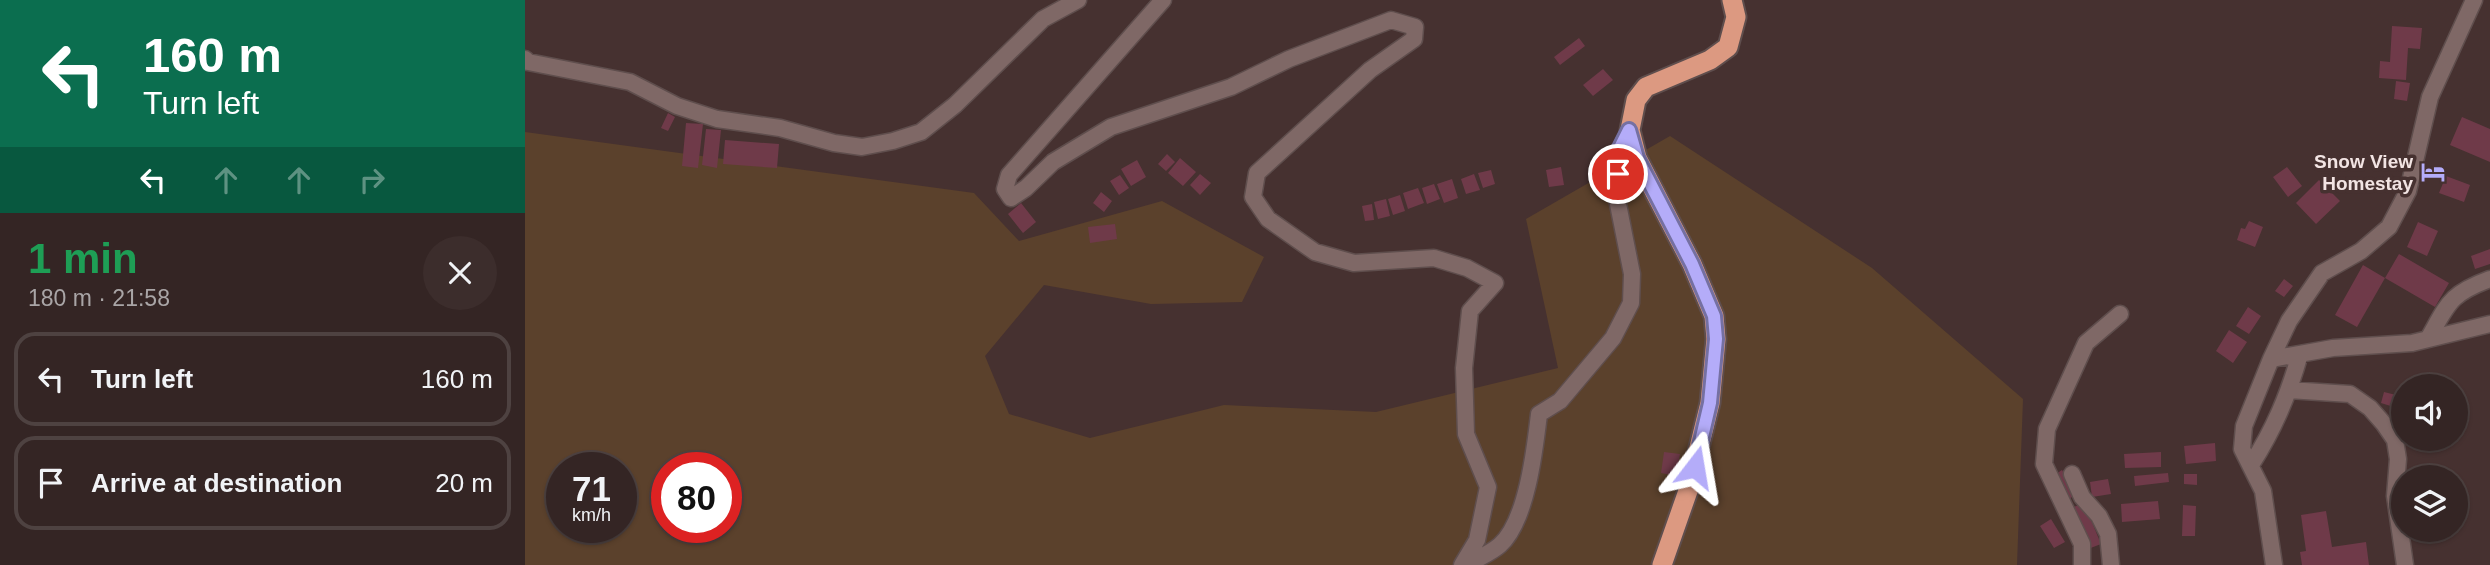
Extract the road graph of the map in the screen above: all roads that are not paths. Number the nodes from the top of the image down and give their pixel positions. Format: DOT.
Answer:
graph roads {
  1 [pos="1078,0"];
  2 [pos="1163,0"];
  3 [pos="1732,0"];
  4 [pos="2474,0"];
  5 [pos="525,58"];
  6 [pos="1629,130"];
  7 [pos="2490,279"];
  8 [pos="2120,314"];
  9 [pos="2490,324"];
  10 [pos="2428,339"];
  11 [pos="2300,354"];
  12 [pos="2271,359"];
  13 [pos="2289,390"];
  14 [pos="2251,465"];
  15 [pos="2072,474"];
  16 [pos="1464,565"];
  17 [pos="1663,565"];
  18 [pos="2082,565"];
  19 [pos="2111,565"];
  20 [pos="2274,565"];
  21 [pos="2406,565"];
  1 -- 5 [label="street"];
  2 -- 16 [label="street"];
  3 -- 6 [label="highway"];
  4 -- 12 [label="street"];
  6 -- 16 [label="street"];
  6 -- 17 [label="highway"];
  7 -- 10 [label="street"];
  8 -- 18 [label="street"];
  9 -- 10 [label="street"];
  10 -- 11 [label="street"];
  11 -- 12 [label="street"];
  11 -- 13 [label="street"];
  12 -- 14 [label="street"];
  13 -- 14 [label="street"];
  13 -- 21 [label="street"];
  14 -- 20 [label="street"];
  15 -- 19 [label="street"];
}
